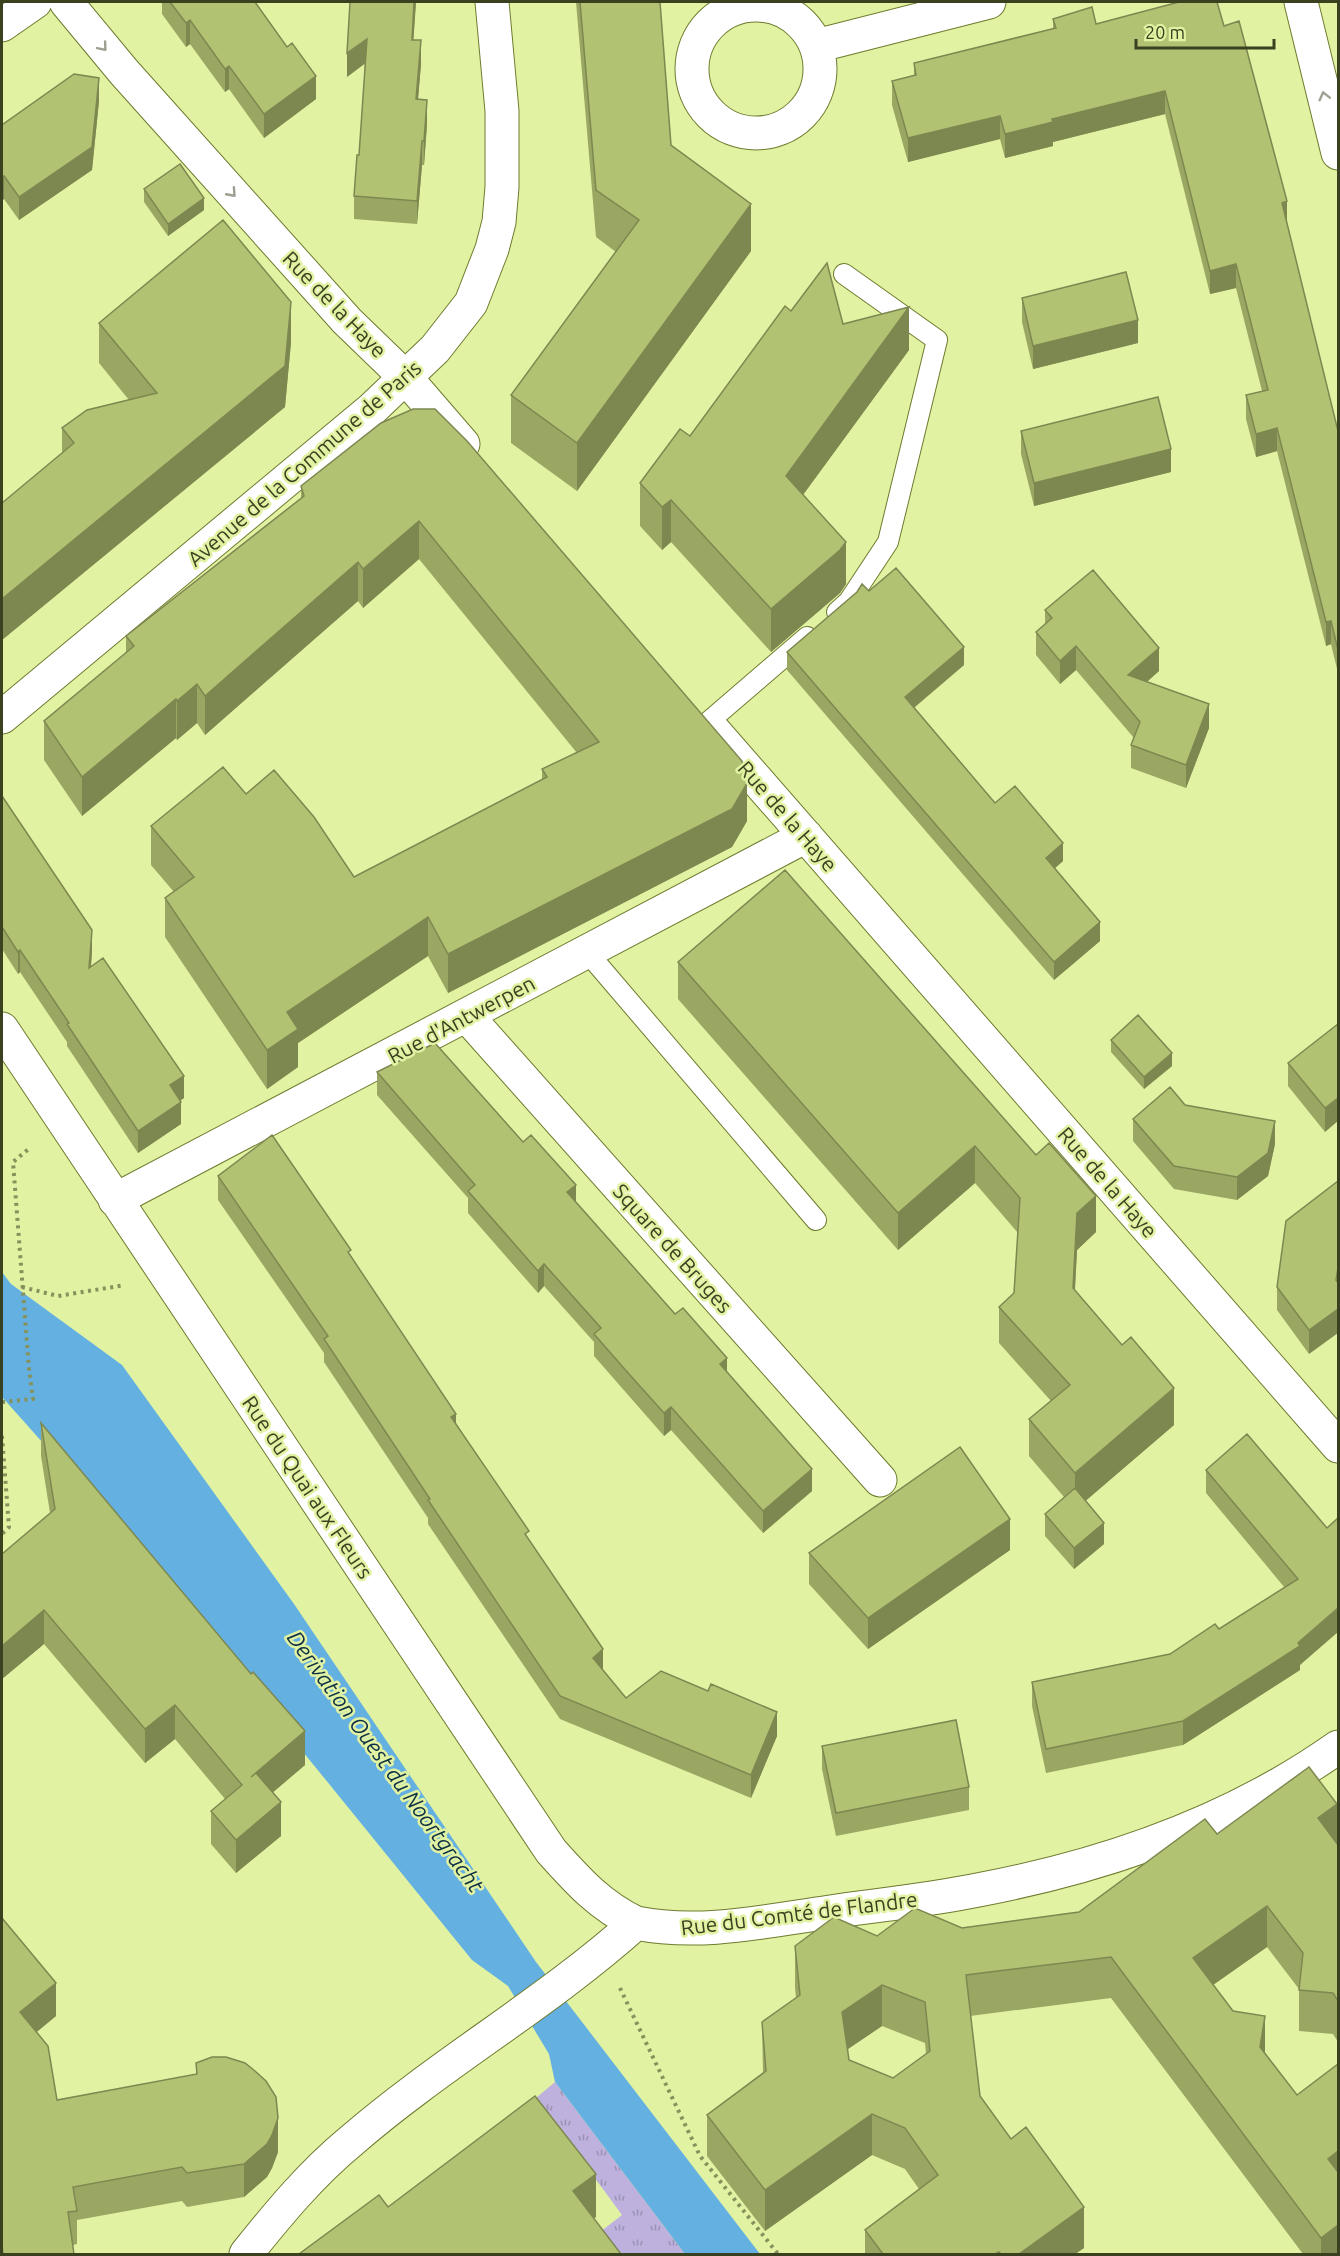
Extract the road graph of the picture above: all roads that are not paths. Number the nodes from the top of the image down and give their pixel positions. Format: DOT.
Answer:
graph roads {
  1 [pos="34,2"];
  2 [pos="66,2"];
  3 [pos="492,2"];
  4 [pos="989,2"];
  5 [pos="1301,2"];
  6 [pos="2,25"];
  7 [pos="816,46"];
  8 [pos="1338,153"];
  9 [pos="844,274"];
  10 [pos="406,378"];
  11 [pos="482,464"];
  12 [pos="699,714"];
  13 [pos="2,717"];
  14 [pos="806,836"];
  15 [pos="587,952"];
  16 [pos="466,1015"];
  17 [pos="2,1029"];
  18 [pos="115,1200"];
  19 [pos="816,1220"];
  20 [pos="1338,1446"];
  21 [pos="880,1480"];
  22 [pos="1338,1748"];
  23 [pos="636,1923"];
  24 [pos="246,2254"];
  1 -- 6 [label="street"];
  2 -- 10 [label="street, Rue de la Haye, one-way"];
  3 -- 10 [label="street, Avenue de la Commune de Paris"];
  4 -- 7 [label="street"];
  8 -- 5 [label="street, one-way"];
  9 -- 12 [label="lane"];
  10 -- 11 [label="street, Rue de la Haye"];
  10 -- 13 [label="street, Avenue de la Commune de Paris"];
  12 -- 14 [label="street, Rue de la Haye"];
  14 -- 15 [label="street, Rue d'Antwerpen"];
  14 -- 20 [label="street, Rue de la Haye"];
  15 -- 16 [label="street, Rue d'Antwerpen"];
  15 -- 19 [label="lane"];
  16 -- 18 [label="street, Rue d'Antwerpen"];
  16 -- 21 [label="street, Square de Bruges"];
  17 -- 18 [label="street, Rue du Quai aux Fleurs"];
  18 -- 23 [label="street, Rue du Quai aux Fleurs"];
  22 -- 23 [label="street, Rue du Comté de Flandre"];
  23 -- 24 [label="street"];
}
